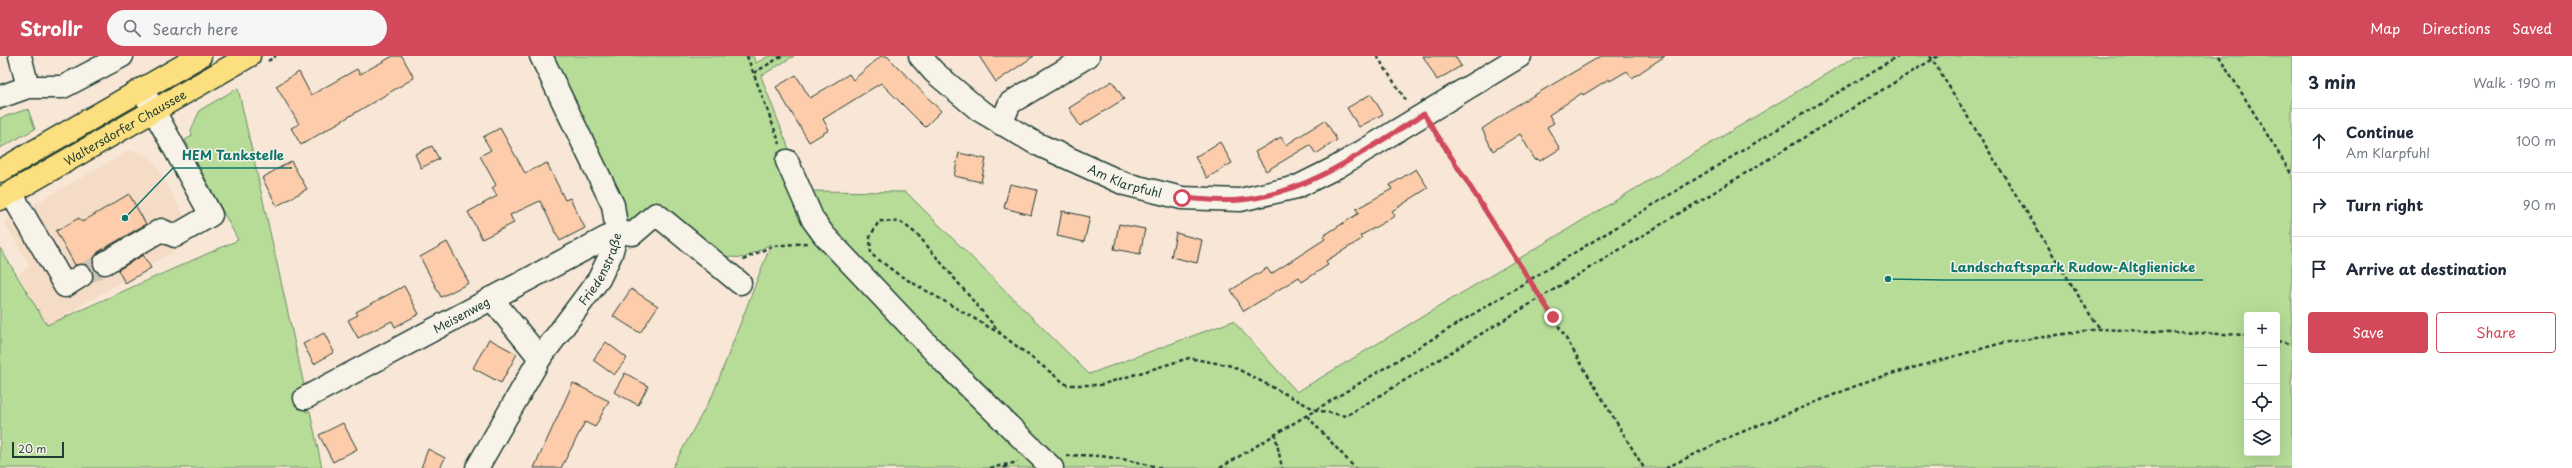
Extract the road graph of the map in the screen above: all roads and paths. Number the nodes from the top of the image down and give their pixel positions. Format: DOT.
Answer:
graph roads {
  1 [pos="20,56"];
  2 [pos="122,56"];
  3 [pos="200,56"];
  4 [pos="249,56"];
  5 [pos="541,56"];
  6 [pos="747,56"];
  7 [pos="782,56"];
  8 [pos="920,56"];
  9 [pos="1088,56"];
  10 [pos="1377,56"];
  11 [pos="1520,56"];
  12 [pos="1898,56"];
  13 [pos="1930,56"];
  14 [pos="1938,56"];
  15 [pos="2219,56"];
  16 [pos="1932,60"];
  17 [pos="754,74"];
  18 [pos="28,87"];
  19 [pos="142,89"];
  20 [pos="0,97"];
  21 [pos="154,112"];
  22 [pos="1420,116"];
  23 [pos="1001,124"];
  24 [pos="787,161"];
  25 [pos="0,171"];
  26 [pos="2292,175"];
  27 [pos="6,196"];
  28 [pos="617,232"];
  29 [pos="824,235"];
  30 [pos="741,261"];
  31 [pos="105,263"];
  32 [pos="81,276"];
  33 [pos="1528,280"];
  34 [pos="740,283"];
  35 [pos="1540,297"];
  36 [pos="491,298"];
  37 [pos="2099,330"];
  38 [pos="1001,334"];
  39 [pos="2244,335"];
  40 [pos="2280,342"];
  41 [pos="2292,344"];
  42 [pos="540,358"];
  43 [pos="305,398"];
  44 [pos="1316,410"];
  45 [pos="1307,416"];
  46 [pos="1275,433"];
  47 [pos="1009,463"];
  48 [pos="1047,463"];
  49 [pos="477,468"];
  50 [pos="990,468"];
  51 [pos="1004,468"];
  52 [pos="1161,468"];
  53 [pos="1220,468"];
  54 [pos="1282,468"];
  55 [pos="1355,468"];
  56 [pos="1644,468"];
  57 [pos="1666,468"];
  1 -- 18 [label="street"];
  2 -- 18 [label="street"];
  3 -- 19 [label="main road, Waltersdorfer Chaussee"];
  4 -- 21 [label="main road, Waltersdorfer Chaussee"];
  5 -- 28 [label="street, Friedenstraße"];
  6 -- 17 [label="path"];
  7 -- 17 [label="path"];
  8 -- 23 [label="street, Am Klarpfuhl"];
  9 -- 23 [label="street"];
  10 -- 22 [label="path"];
  11 -- 22 [label="street, Am Klarpfuhl"];
  12 -- 33 [label="path"];
  13 -- 16 [label="path"];
  14 -- 16 [label="path"];
  15 -- 26 [label="path"];
  16 -- 35 [label="path"];
  16 -- 37 [label="path"];
  17 -- 24 [label="path"];
  18 -- 20 [label="street"];
  19 -- 21 [label="street"];
  19 -- 25 [label="main road, Waltersdorfer Chaussee"];
  21 -- 27 [label="main road, Waltersdorfer Chaussee"];
  21 -- 31 [label="street"];
  22 -- 23 [label="street, Am Klarpfuhl"];
  22 -- 33 [label="path"];
  24 -- 29 [label="street"];
  27 -- 32 [label="street"];
  28 -- 34 [label="street"];
  28 -- 36 [label="street, Meisenweg"];
  28 -- 42 [label="street, Friedenstraße"];
  29 -- 30 [label="path"];
  29 -- 48 [label="street"];
  33 -- 35 [label="path"];
  33 -- 44 [label="path"];
  35 -- 44 [label="path"];
  35 -- 56 [label="path"];
  36 -- 42 [label="street"];
  36 -- 43 [label="street, Meisenweg"];
  37 -- 39 [label="path"];
  37 -- 57 [label="path"];
  38 -- 38 [label="path"];
  38 -- 44 [label="path"];
  40 -- 41 [label="path"];
  42 -- 49 [label="street, Friedenstraße"];
  44 -- 45 [label="path"];
  45 -- 46 [label="path"];
  45 -- 55 [label="path"];
  46 -- 53 [label="path"];
  46 -- 54 [label="path"];
  47 -- 48 [label="path"];
  47 -- 50 [label="path"];
  47 -- 51 [label="path"];
  48 -- 52 [label="path"];
}
